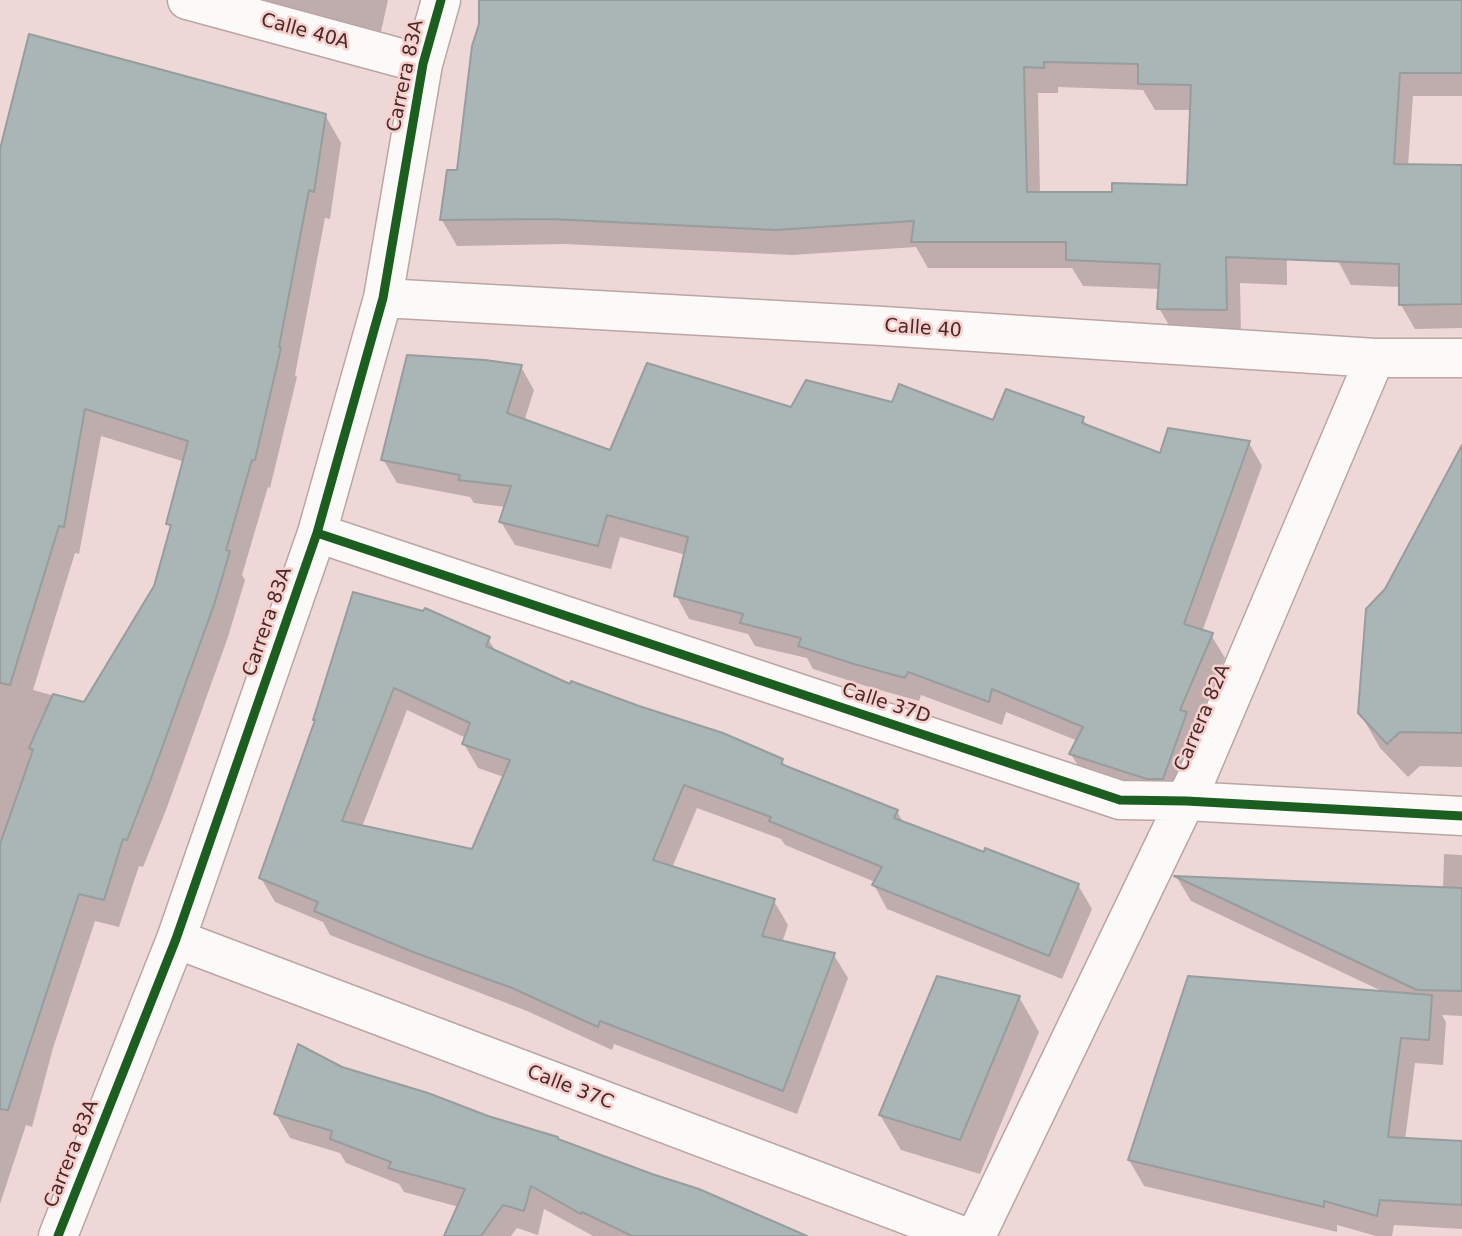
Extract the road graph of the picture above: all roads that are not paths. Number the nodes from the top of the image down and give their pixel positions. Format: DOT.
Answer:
graph roads {
  1 [pos="187,0"];
  2 [pos="441,0"];
  3 [pos="423,64"];
  4 [pos="383,298"];
  5 [pos="1375,358"];
  6 [pos="1462,358"];
  7 [pos="317,533"];
  8 [pos="1186,801"];
  9 [pos="1462,816"];
  10 [pos="176,939"];
  11 [pos="58,1236"];
  12 [pos="963,1236"];
  13 [pos="976,1236"];
  1 -- 3 [label="street, Calle 40A"];
  2 -- 3 [label="street, Carrera 83A"];
  3 -- 4 [label="street, Carrera 83A"];
  4 -- 5 [label="street, Calle 40"];
  4 -- 7 [label="street, Carrera 83A"];
  5 -- 6 [label="street, Calle 40"];
  5 -- 8 [label="street, Carrera 82A"];
  7 -- 8 [label="street, Calle 37D"];
  7 -- 10 [label="street, Carrera 83A"];
  8 -- 9 [label="street, Calle 37D"];
  8 -- 13 [label="street, Carrera 82A"];
  10 -- 11 [label="street, Carrera 83A"];
  10 -- 12 [label="street, Calle 37C"];
}
